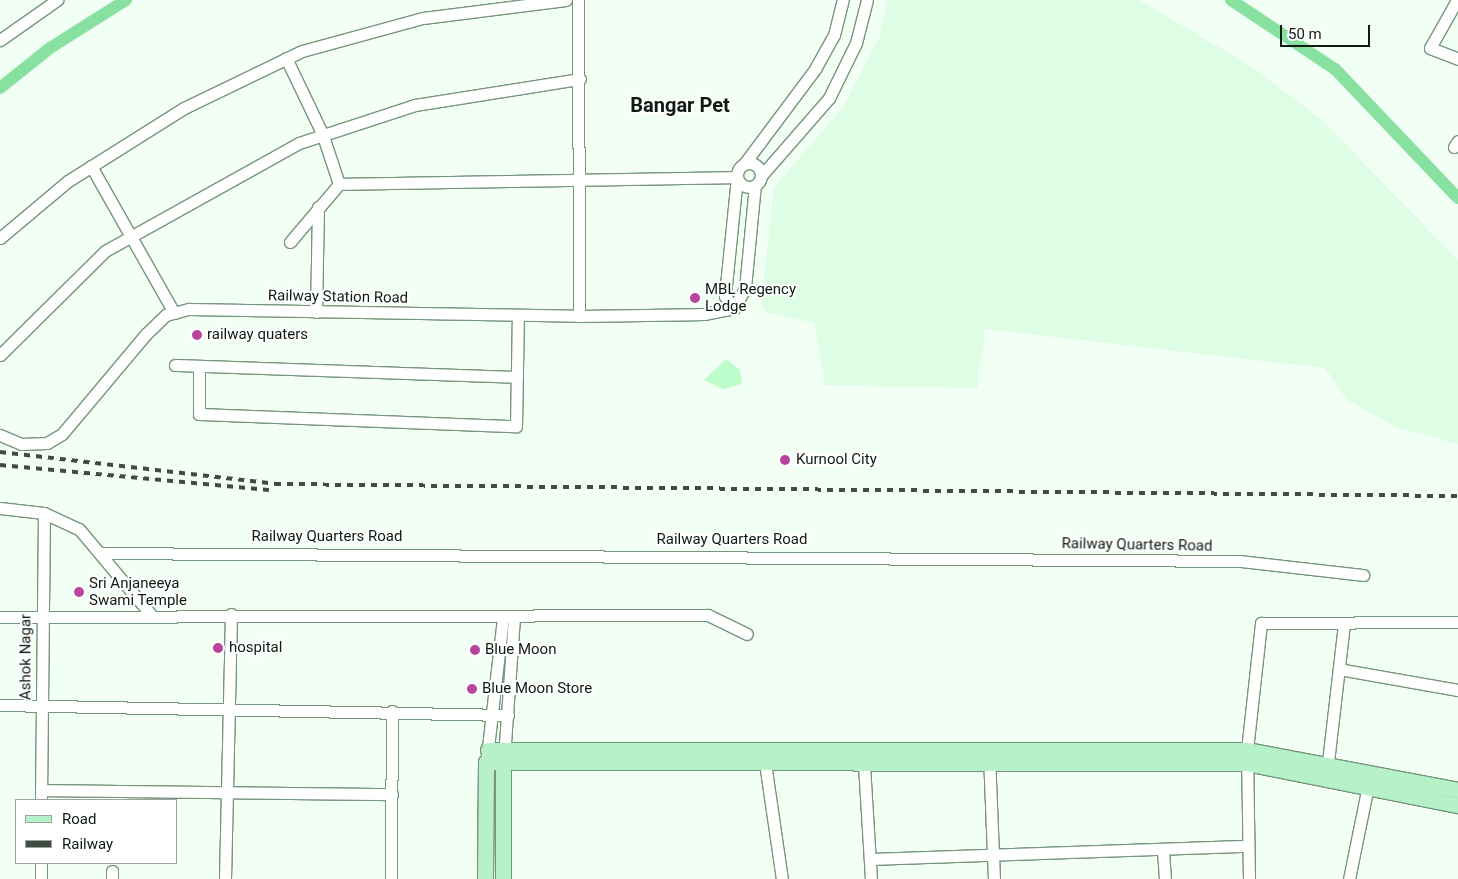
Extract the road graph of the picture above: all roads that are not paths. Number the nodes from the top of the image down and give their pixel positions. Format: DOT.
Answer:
graph roads {
  1 [pos="57,0"];
  2 [pos="566,0"];
  3 [pos="578,0"];
  4 [pos="843,0"];
  5 [pos="867,0"];
  6 [pos="1457,0"];
  7 [pos="1,38"];
  8 [pos="286,58"];
  9 [pos="1458,59"];
  10 [pos="580,79"];
  11 [pos="322,132"];
  12 [pos="744,164"];
  13 [pos="91,166"];
  14 [pos="737,177"];
  15 [pos="582,178"];
  16 [pos="758,180"];
  17 [pos="340,184"];
  18 [pos="318,207"];
  19 [pos="131,237"];
  20 [pos="0,238"];
  21 [pos="290,242"];
  22 [pos="734,308"];
  23 [pos="316,312"];
  24 [pos="174,313"];
  25 [pos="518,315"];
  26 [pos="579,316"];
  27 [pos="0,355"];
  28 [pos="175,365"];
  29 [pos="199,366"];
  30 [pos="517,377"];
  31 [pos="0,435"];
  32 [pos="0,508"];
  33 [pos="44,513"];
  34 [pos="100,553"];
  35 [pos="1363,575"];
  36 [pos="231,614"];
  37 [pos="152,616"];
  38 [pos="0,617"];
  39 [pos="508,617"];
  40 [pos="41,618"];
  41 [pos="1458,622"];
  42 [pos="1344,623"];
  43 [pos="747,634"];
  44 [pos="1339,669"];
  45 [pos="1458,690"];
  46 [pos="0,705"];
  47 [pos="41,705"];
  48 [pos="230,708"];
  49 [pos="392,711"];
  50 [pos="494,713"];
  51 [pos="508,715"];
  52 [pos="487,756"];
  53 [pos="504,756"];
  54 [pos="1247,756"];
  55 [pos="764,758"];
  56 [pos="989,758"];
  57 [pos="1328,762"];
  58 [pos="864,765"];
  59 [pos="1368,786"];
  60 [pos="229,790"];
  61 [pos="1458,790"];
  62 [pos="392,794"];
  63 [pos="41,795"];
  64 [pos="1458,805"];
  65 [pos="1248,846"];
  66 [pos="1163,851"];
  67 [pos="994,855"];
  68 [pos="870,859"];
  69 [pos="41,864"];
  70 [pos="41,879"];
  71 [pos="225,879"];
  72 [pos="391,879"];
  73 [pos="485,879"];
  74 [pos="503,879"];
  75 [pos="782,879"];
  76 [pos="872,879"];
  77 [pos="994,879"];
  78 [pos="1165,879"];
  79 [pos="1249,879"];
  80 [pos="1349,879"];
  1 -- 7 [label="street"];
  2 -- 8 [label="street"];
  3 -- 10 [label="street"];
  4 -- 12 [label="street"];
  5 -- 16 [label="street"];
  6 -- 9 [label="street"];
  8 -- 11 [label="street"];
  8 -- 13 [label="street"];
  10 -- 11 [label="street"];
  10 -- 15 [label="street"];
  11 -- 17 [label="street"];
  11 -- 19 [label="street"];
  12 -- 14 [label="street"];
  12 -- 16 [label="street"];
  13 -- 19 [label="street"];
  13 -- 20 [label="street"];
  14 -- 15 [label="street"];
  14 -- 16 [label="street"];
  14 -- 22 [label="street"];
  15 -- 17 [label="street"];
  15 -- 26 [label="street"];
  16 -- 22 [label="street"];
  17 -- 18 [label="street"];
  18 -- 21 [label="street"];
  18 -- 23 [label="street"];
  19 -- 24 [label="street"];
  19 -- 27 [label="street"];
  22 -- 26 [label="street, Railway Station Road"];
  23 -- 24 [label="street, Railway Station Road"];
  23 -- 25 [label="street, Railway Station Road"];
  24 -- 31 [label="street, Railway Station Road"];
  25 -- 26 [label="street, Railway Station Road"];
  25 -- 30 [label="street"];
  28 -- 29 [label="street"];
  29 -- 30 [label="street"];
  29 -- 30 [label="street"];
  32 -- 33 [label="street"];
  33 -- 34 [label="street"];
  33 -- 40 [label="street, Ashok Nagar"];
  34 -- 35 [label="street, Railway Quarters Road"];
  34 -- 37 [label="street"];
  36 -- 37 [label="street"];
  36 -- 39 [label="street"];
  36 -- 48 [label="street"];
  37 -- 40 [label="street"];
  38 -- 40 [label="street"];
  39 -- 43 [label="street"];
  39 -- 50 [label="street"];
  39 -- 51 [label="street"];
  40 -- 47 [label="street, Ashok Nagar"];
  41 -- 42 [label="street"];
  42 -- 44 [label="street"];
  42 -- 54 [label="street"];
  44 -- 45 [label="street"];
  44 -- 57 [label="street"];
  46 -- 47 [label="street"];
  47 -- 48 [label="street"];
  47 -- 63 [label="street, Ashok Nagar"];
  48 -- 49 [label="street"];
  48 -- 60 [label="street"];
  49 -- 50 [label="street"];
  49 -- 62 [label="street"];
  50 -- 51 [label="street"];
  50 -- 52 [label="street"];
  51 -- 53 [label="street"];
  52 -- 53 [label="main road"];
  52 -- 73 [label="main road"];
  53 -- 55 [label="main road"];
  53 -- 74 [label="main road"];
  54 -- 56 [label="main road"];
  54 -- 57 [label="main road"];
  54 -- 59 [label="main road"];
  54 -- 65 [label="street"];
  55 -- 56 [label="main road"];
  55 -- 58 [label="main road"];
  55 -- 75 [label="street"];
  56 -- 58 [label="main road"];
  56 -- 67 [label="street"];
  57 -- 61 [label="main road"];
  58 -- 68 [label="street"];
  59 -- 64 [label="main road"];
  59 -- 80 [label="street"];
  60 -- 62 [label="street"];
  60 -- 63 [label="street"];
  60 -- 71 [label="street"];
  62 -- 72 [label="street"];
  65 -- 66 [label="street"];
  65 -- 79 [label="street"];
  66 -- 67 [label="street"];
  66 -- 78 [label="street"];
  67 -- 68 [label="street"];
  67 -- 77 [label="street"];
  68 -- 76 [label="street"];
  69 -- 70 [label="street"];
}
